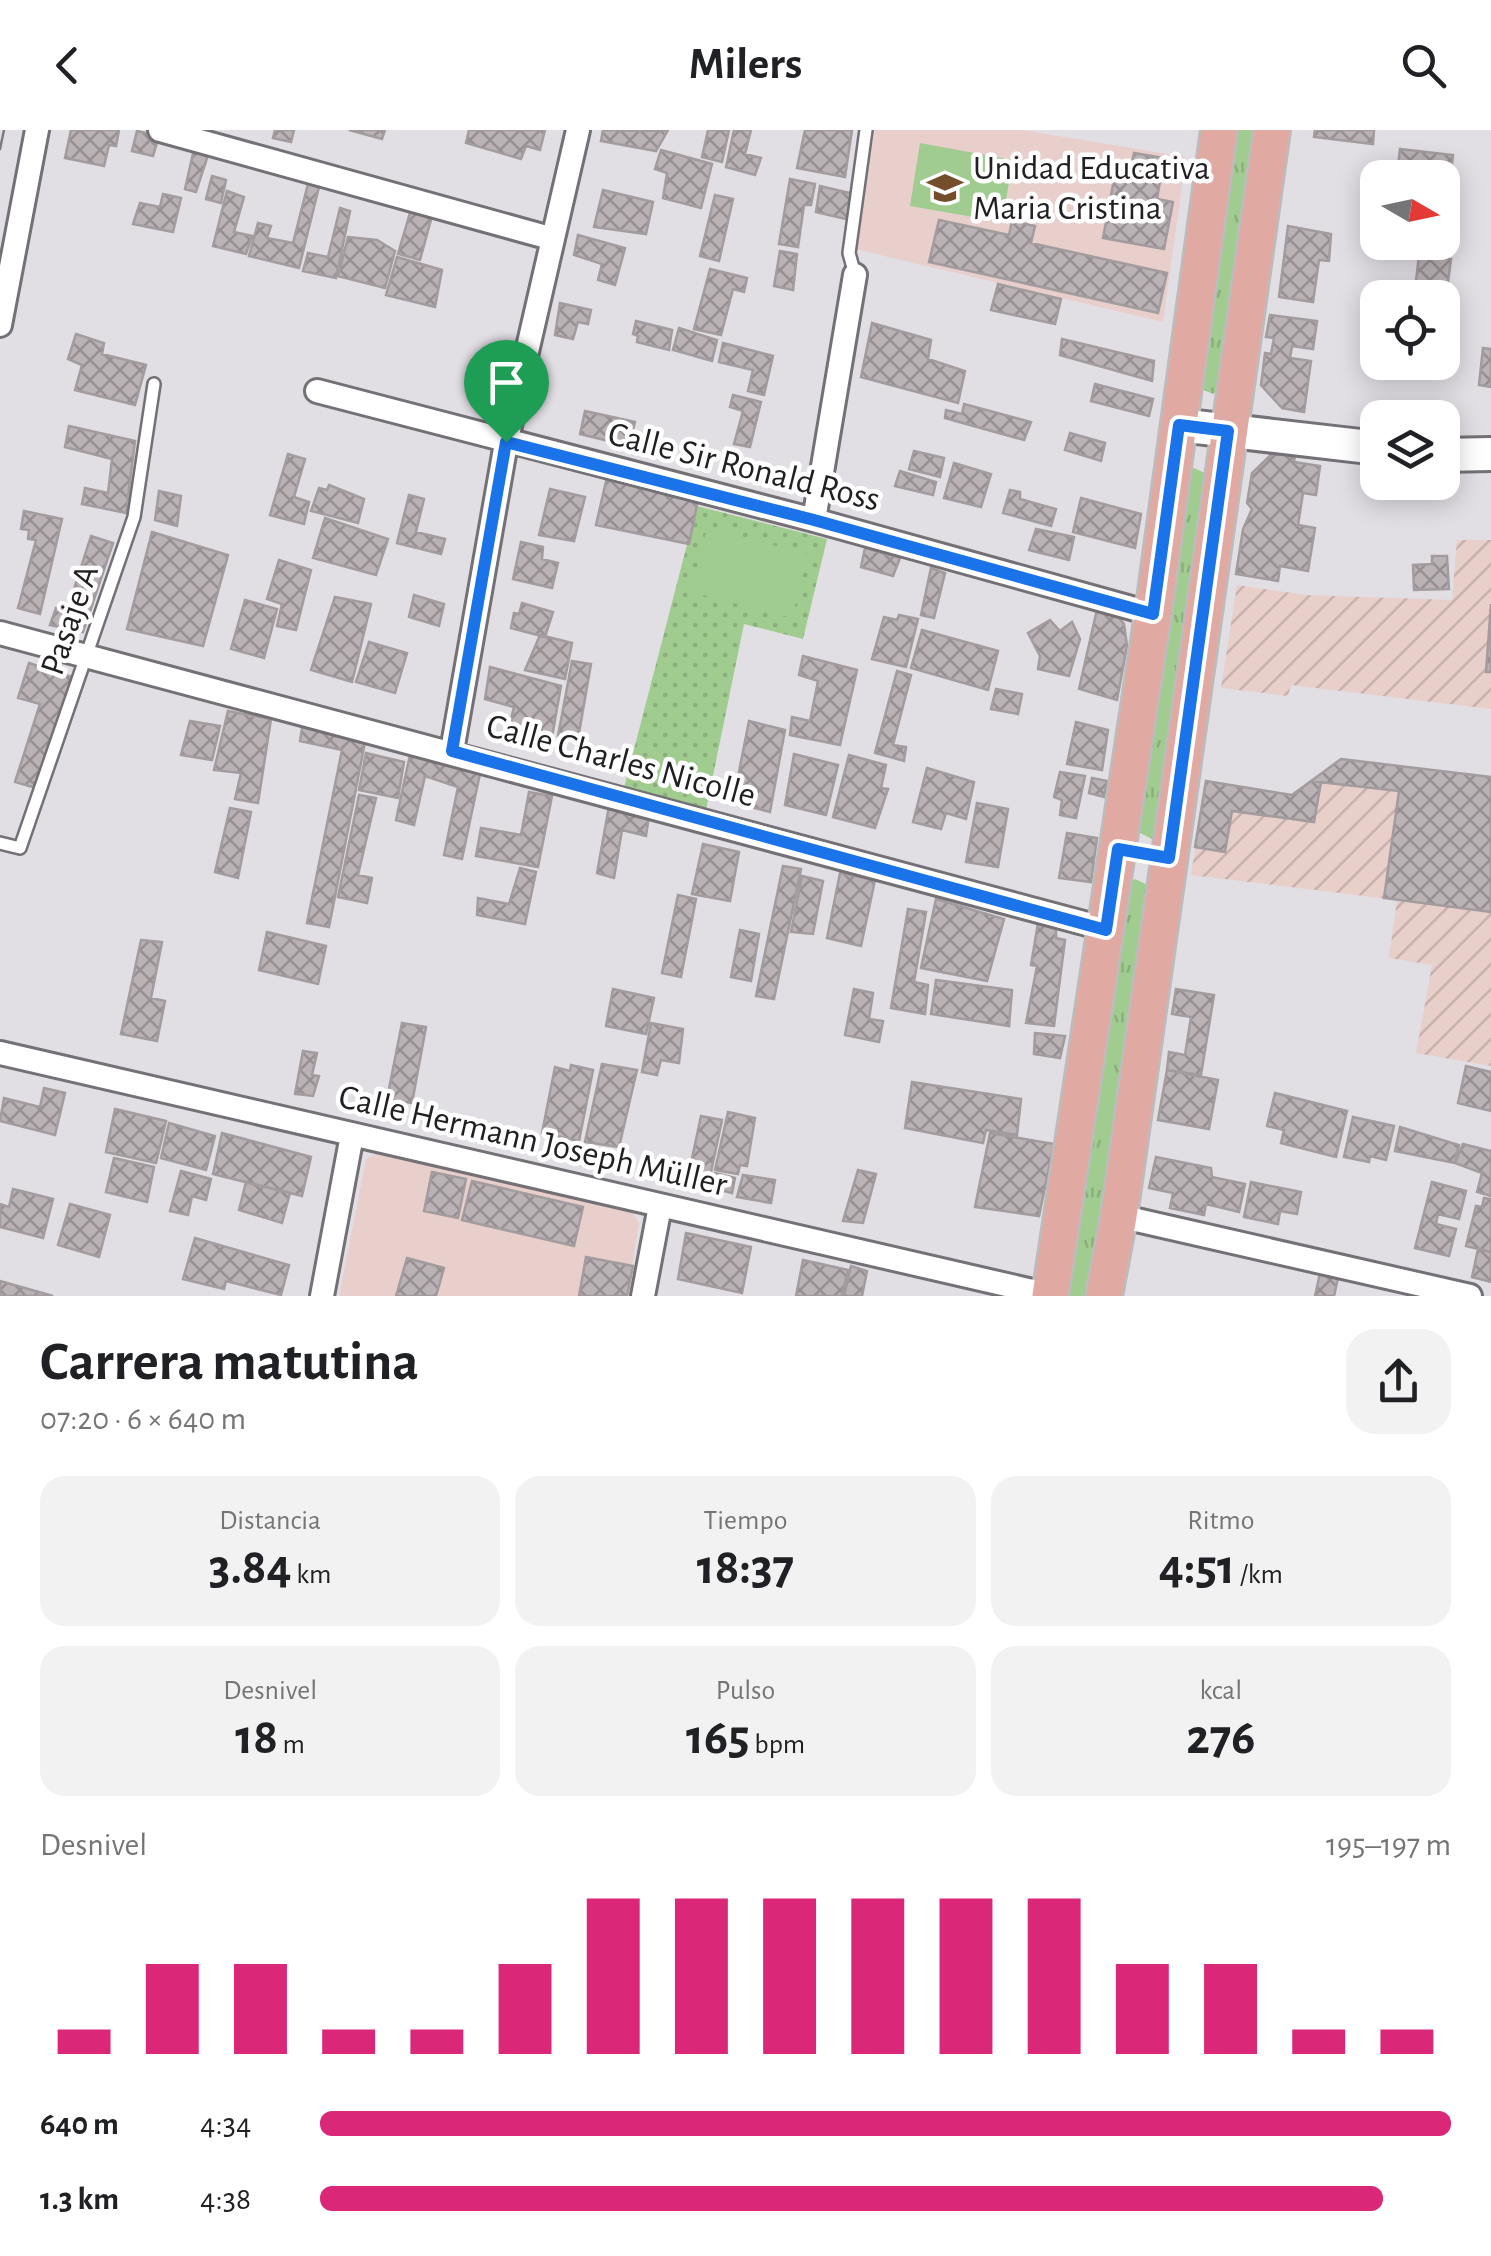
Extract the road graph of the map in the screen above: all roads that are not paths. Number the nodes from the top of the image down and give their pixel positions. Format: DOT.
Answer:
graph roads {
  1 [pos="37,130"];
  2 [pos="160,130"];
  3 [pos="578,130"];
  4 [pos="866,130"];
  5 [pos="1219,130"];
  6 [pos="1272,130"];
  7 [pos="550,238"];
  8 [pos="854,275"];
  9 [pos="0,324"];
  10 [pos="154,384"];
  11 [pos="317,391"];
  12 [pos="1179,425"];
  13 [pos="1228,431"];
  14 [pos="506,442"];
  15 [pos="1360,446"];
  16 [pos="1491,454"];
  17 [pos="1460,455"];
  18 [pos="814,520"];
  19 [pos="1153,614"];
  20 [pos="0,632"];
  21 [pos="86,657"];
  22 [pos="452,751"];
  23 [pos="0,843"];
  24 [pos="1118,849"];
  25 [pos="1169,858"];
  26 [pos="1106,930"];
  27 [pos="0,1053"];
  28 [pos="352,1135"];
  29 [pos="660,1206"];
  30 [pos="1119,1216"];
  31 [pos="322,1296"];
  32 [pos="643,1296"];
  33 [pos="1050,1296"];
  34 [pos="1104,1296"];
  35 [pos="1470,1296"];
  1 -- 9 [label="street"];
  2 -- 7 [label="street"];
  3 -- 7 [label="street"];
  4 -- 8 [label="lane"];
  5 -- 12 [label="main road"];
  6 -- 13 [label="main road"];
  7 -- 14 [label="street"];
  8 -- 18 [label="street"];
  10 -- 21 [label="lane, Pasaje A"];
  11 -- 14 [label="street, Calle Sir Ronald Ross"];
  12 -- 13 [label="main road"];
  12 -- 19 [label="main road"];
  13 -- 15 [label="main road"];
  13 -- 25 [label="main road"];
  14 -- 18 [label="street, Calle Sir Ronald Ross"];
  14 -- 22 [label="street"];
  16 -- 17 [label="main road"];
  18 -- 19 [label="street, Calle Sir Ronald Ross"];
  19 -- 24 [label="main road"];
  20 -- 21 [label="street, Calle Charles Nicolle"];
  21 -- 22 [label="street, Calle Charles Nicolle"];
  21 -- 23 [label="lane, Pasaje A"];
  22 -- 26 [label="street, Calle Charles Nicolle"];
  24 -- 25 [label="main road"];
  24 -- 26 [label="main road"];
  25 -- 30 [label="main road"];
  26 -- 33 [label="main road"];
  27 -- 28 [label="street, Calle Hermann Joseph Müller"];
  28 -- 29 [label="street, Calle Hermann Joseph Müller"];
  28 -- 31 [label="street"];
  29 -- 32 [label="street"];
  29 -- 33 [label="street, Calle Hermann Joseph Müller"];
  30 -- 34 [label="main road"];
  30 -- 35 [label="street"];
}
